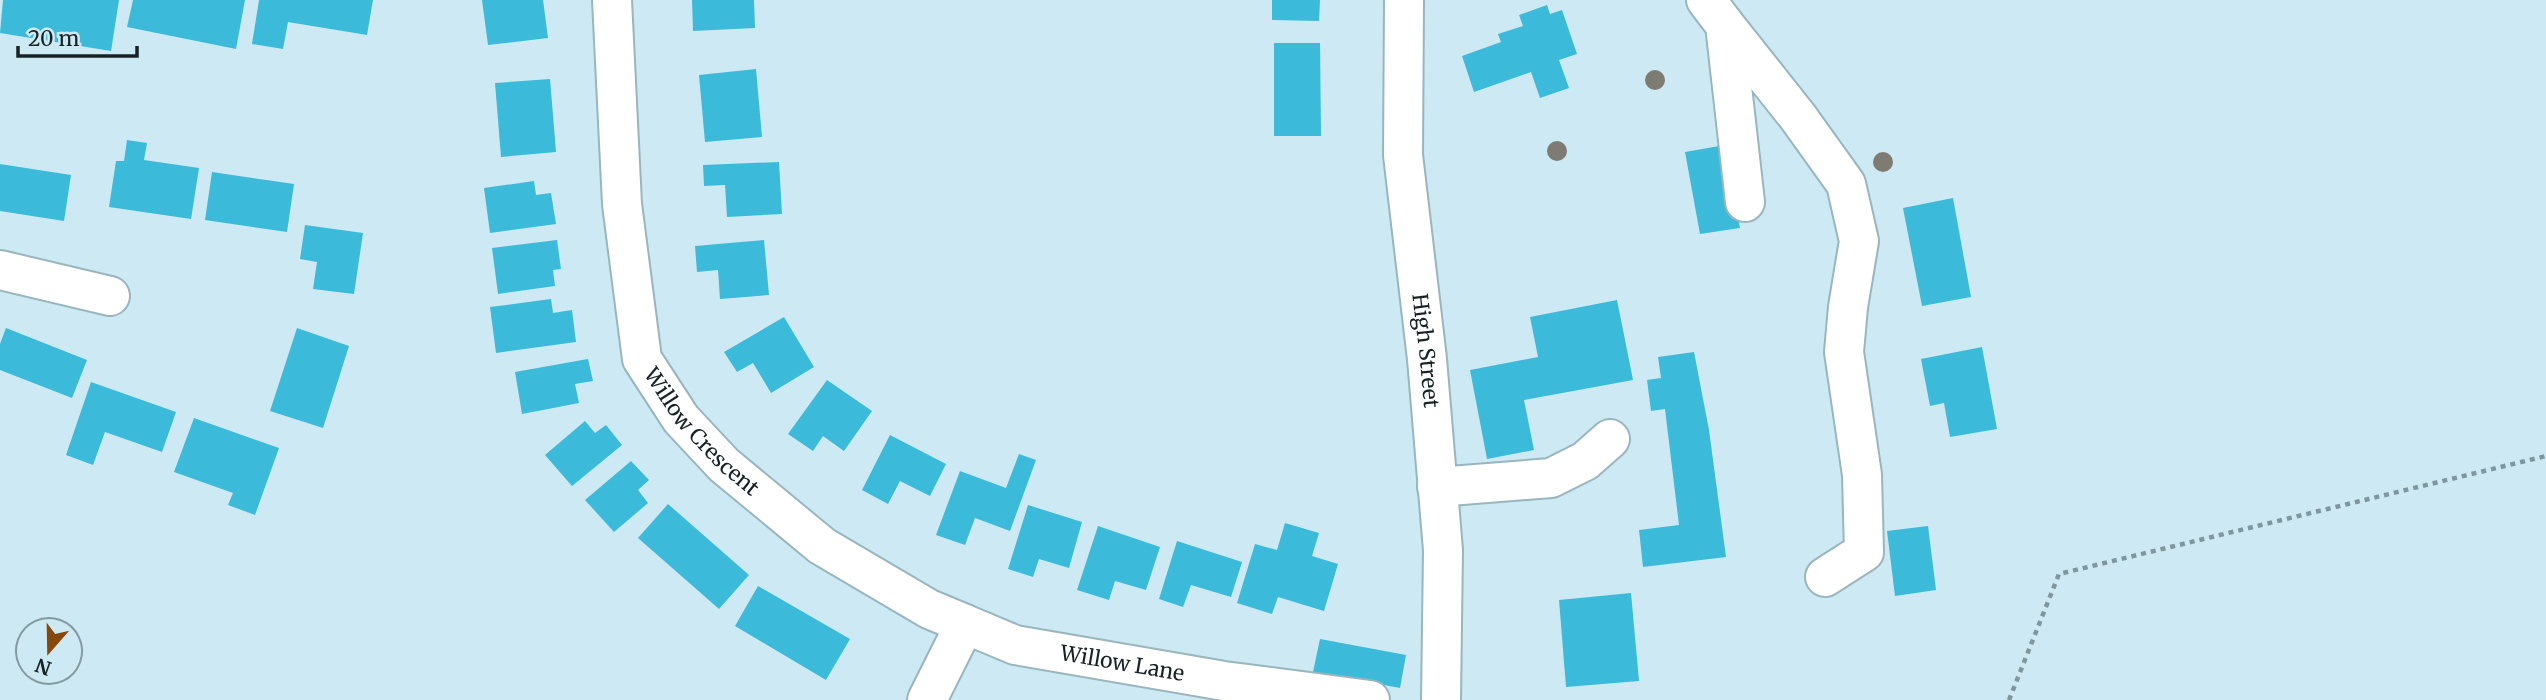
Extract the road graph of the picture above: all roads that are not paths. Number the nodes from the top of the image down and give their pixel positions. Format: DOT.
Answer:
graph roads {
  1 [pos="612,0"];
  2 [pos="1404,0"];
  3 [pos="1715,12"];
  4 [pos="1745,202"];
  5 [pos="0,270"];
  6 [pos="110,296"];
  7 [pos="1610,439"];
  8 [pos="1437,487"];
  9 [pos="1825,577"];
  10 [pos="965,624"];
  11 [pos="927,700"];
  12 [pos="1370,700"];
  13 [pos="1441,700"];
  1 -- 10 [label="street, Willow Crescent"];
  2 -- 8 [label="street, High Street"];
  3 -- 4 [label="street"];
  3 -- 9 [label="street"];
  5 -- 6 [label="street"];
  7 -- 8 [label="street"];
  8 -- 13 [label="street, High Street"];
  10 -- 11 [label="street"];
  10 -- 12 [label="street, Willow Lane"];
}
